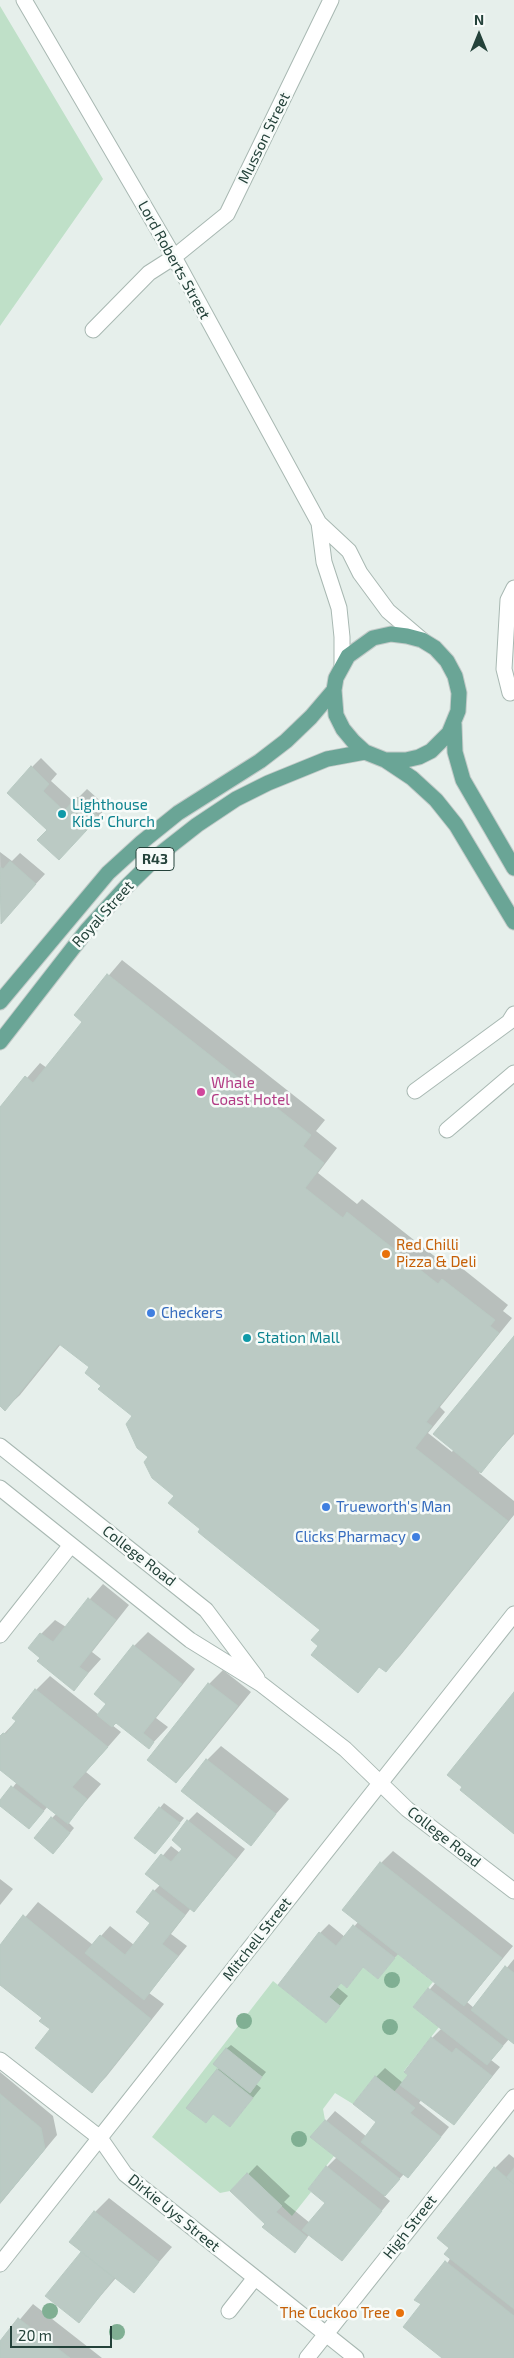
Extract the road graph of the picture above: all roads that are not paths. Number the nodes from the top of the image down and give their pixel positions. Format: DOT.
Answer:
graph roads {
  1 [pos="24,0"];
  2 [pos="331,0"];
  3 [pos="174,257"];
  4 [pos="93,330"];
  5 [pos="319,523"];
  6 [pos="511,594"];
  7 [pos="422,640"];
  8 [pos="342,666"];
  9 [pos="334,690"];
  10 [pos="510,692"];
  11 [pos="454,723"];
  12 [pos="365,752"];
  13 [pos="385,760"];
  14 [pos="514,868"];
  15 [pos="514,922"];
  16 [pos="0,1002"];
  17 [pos="514,1014"];
  18 [pos="0,1042"];
  19 [pos="514,1073"];
  20 [pos="415,1091"];
  21 [pos="447,1130"];
  22 [pos="0,1446"];
  23 [pos="0,1488"];
  24 [pos="71,1545"];
  25 [pos="514,1614"];
  26 [pos="0,1635"];
  27 [pos="261,1684"];
  28 [pos="379,1783"];
  29 [pos="514,1891"];
  30 [pos="0,2060"];
  31 [pos="514,2097"];
  32 [pos="100,2138"];
  33 [pos="0,2264"];
  34 [pos="254,2279"];
  35 [pos="229,2311"];
  36 [pos="326,2334"];
  37 [pos="307,2358"];
  38 [pos="356,2358"];
  1 -- 3 [label="street, Lord Roberts Street"];
  2 -- 3 [label="street, Musson Street"];
  3 -- 4 [label="street, Musson Street"];
  3 -- 5 [label="street, Lord Roberts Street"];
  5 -- 7 [label="street, Lord Roberts Street"];
  5 -- 8 [label="street, Lord Roberts Street"];
  6 -- 10 [label="street"];
  7 -- 8 [label="main road, Lord Roberts Street / R43"];
  7 -- 11 [label="main road, Lord Roberts Street / R43"];
  8 -- 9 [label="main road, Lord Roberts Street / R43"];
  9 -- 12 [label="main road, Lord Roberts Street / R43"];
  9 -- 16 [label="main road, Royal Street / R43"];
  11 -- 13 [label="main road, Lord Roberts Street / R43"];
  11 -- 14 [label="main road, Lord Roberts Street / R43"];
  12 -- 13 [label="main road, Lord Roberts Street / R43"];
  12 -- 18 [label="main road, Royal Street / R43"];
  13 -- 15 [label="main road, Lord Roberts Street / R43"];
  17 -- 20 [label="street"];
  19 -- 21 [label="street"];
  22 -- 27 [label="street, College Road"];
  23 -- 24 [label="street, College Road"];
  24 -- 26 [label="street"];
  24 -- 27 [label="street, College Road"];
  25 -- 28 [label="street, Mitchell Street"];
  27 -- 28 [label="street, College Road"];
  28 -- 29 [label="street, College Road"];
  28 -- 32 [label="street, Mitchell Street"];
  30 -- 32 [label="street, Dirkie Uys Street"];
  31 -- 36 [label="street, High Street"];
  32 -- 33 [label="street, Mitchell Street"];
  32 -- 34 [label="street, Dirkie Uys Street"];
  34 -- 35 [label="street"];
  34 -- 36 [label="street, Dirkie Uys Street"];
  36 -- 37 [label="street, High Street"];
  36 -- 38 [label="street, Dirkie Uys Street"];
}
